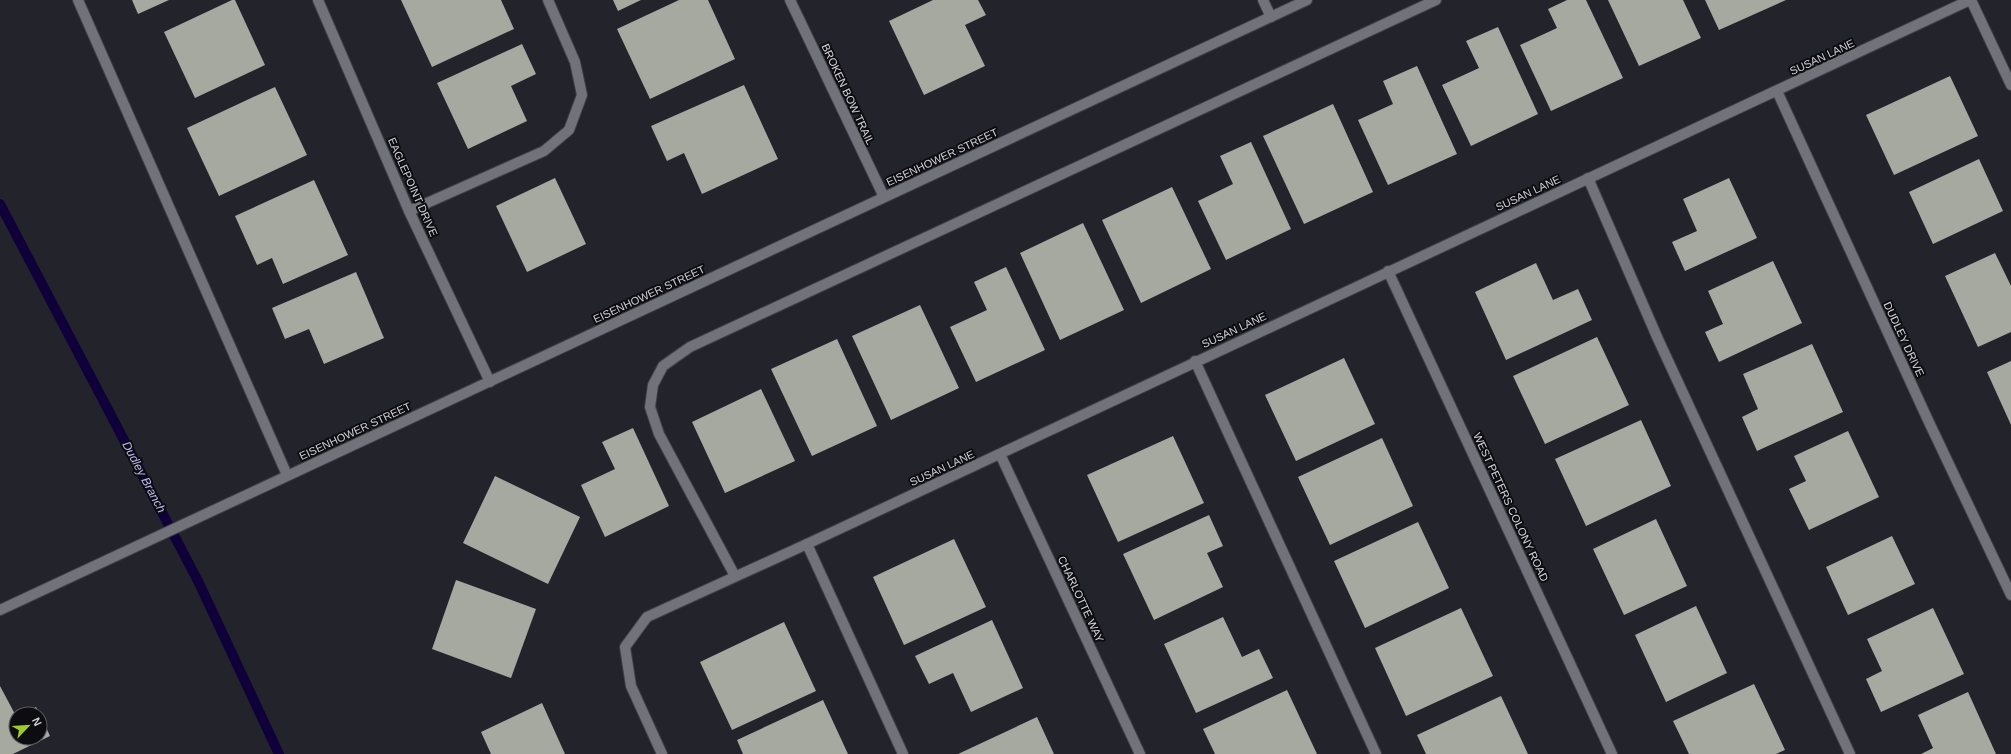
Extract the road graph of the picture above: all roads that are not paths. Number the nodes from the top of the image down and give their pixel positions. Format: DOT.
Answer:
graph roads {
  1 [pos="78,0"];
  2 [pos="318,0"];
  3 [pos="548,0"];
  4 [pos="790,0"];
  5 [pos="1263,0"];
  6 [pos="1308,0"];
  7 [pos="1436,0"];
  8 [pos="1970,0"];
  9 [pos="1271,17"];
  10 [pos="2011,85"];
  11 [pos="1777,91"];
  12 [pos="1588,178"];
  13 [pos="884,197"];
  14 [pos="409,211"];
  15 [pos="1388,271"];
  16 [pos="1196,361"];
  17 [pos="490,382"];
  18 [pos="1000,454"];
  19 [pos="287,475"];
  20 [pos="807,544"];
  21 [pos="735,576"];
  22 [pos="2011,595"];
  23 [pos="0,610"];
  24 [pos="662,754"];
  25 [pos="903,754"];
  26 [pos="1140,754"];
  27 [pos="1376,754"];
  28 [pos="1612,754"];
  29 [pos="1850,754"];
  1 -- 19 [label="street"];
  2 -- 14 [label="street, EAGLEPOINT DRIVE"];
  3 -- 14 [label="street"];
  4 -- 13 [label="street, BROKEN BOW TRAIL"];
  5 -- 9 [label="street"];
  6 -- 9 [label="street, EISENHOWER STREET"];
  7 -- 21 [label="street"];
  8 -- 10 [label="street"];
  8 -- 11 [label="street, SUSAN LANE"];
  9 -- 13 [label="street, EISENHOWER STREET"];
  11 -- 12 [label="street, SUSAN LANE"];
  11 -- 22 [label="street, DUDLEY DRIVE"];
  12 -- 15 [label="street, SUSAN LANE"];
  12 -- 29 [label="street"];
  13 -- 17 [label="street, EISENHOWER STREET"];
  14 -- 17 [label="street, EAGLEPOINT DRIVE"];
  15 -- 16 [label="street, SUSAN LANE"];
  15 -- 28 [label="street, WEST PETERS COLONY ROAD"];
  16 -- 18 [label="street, SUSAN LANE"];
  16 -- 27 [label="street"];
  17 -- 19 [label="street, EISENHOWER STREET"];
  18 -- 20 [label="street, SUSAN LANE"];
  18 -- 26 [label="street, CHARLOTTE WAY"];
  19 -- 23 [label="street, EISENHOWER STREET"];
  20 -- 21 [label="street, SUSAN LANE"];
  20 -- 25 [label="street"];
  21 -- 24 [label="street, SUSAN LANE"];
}
